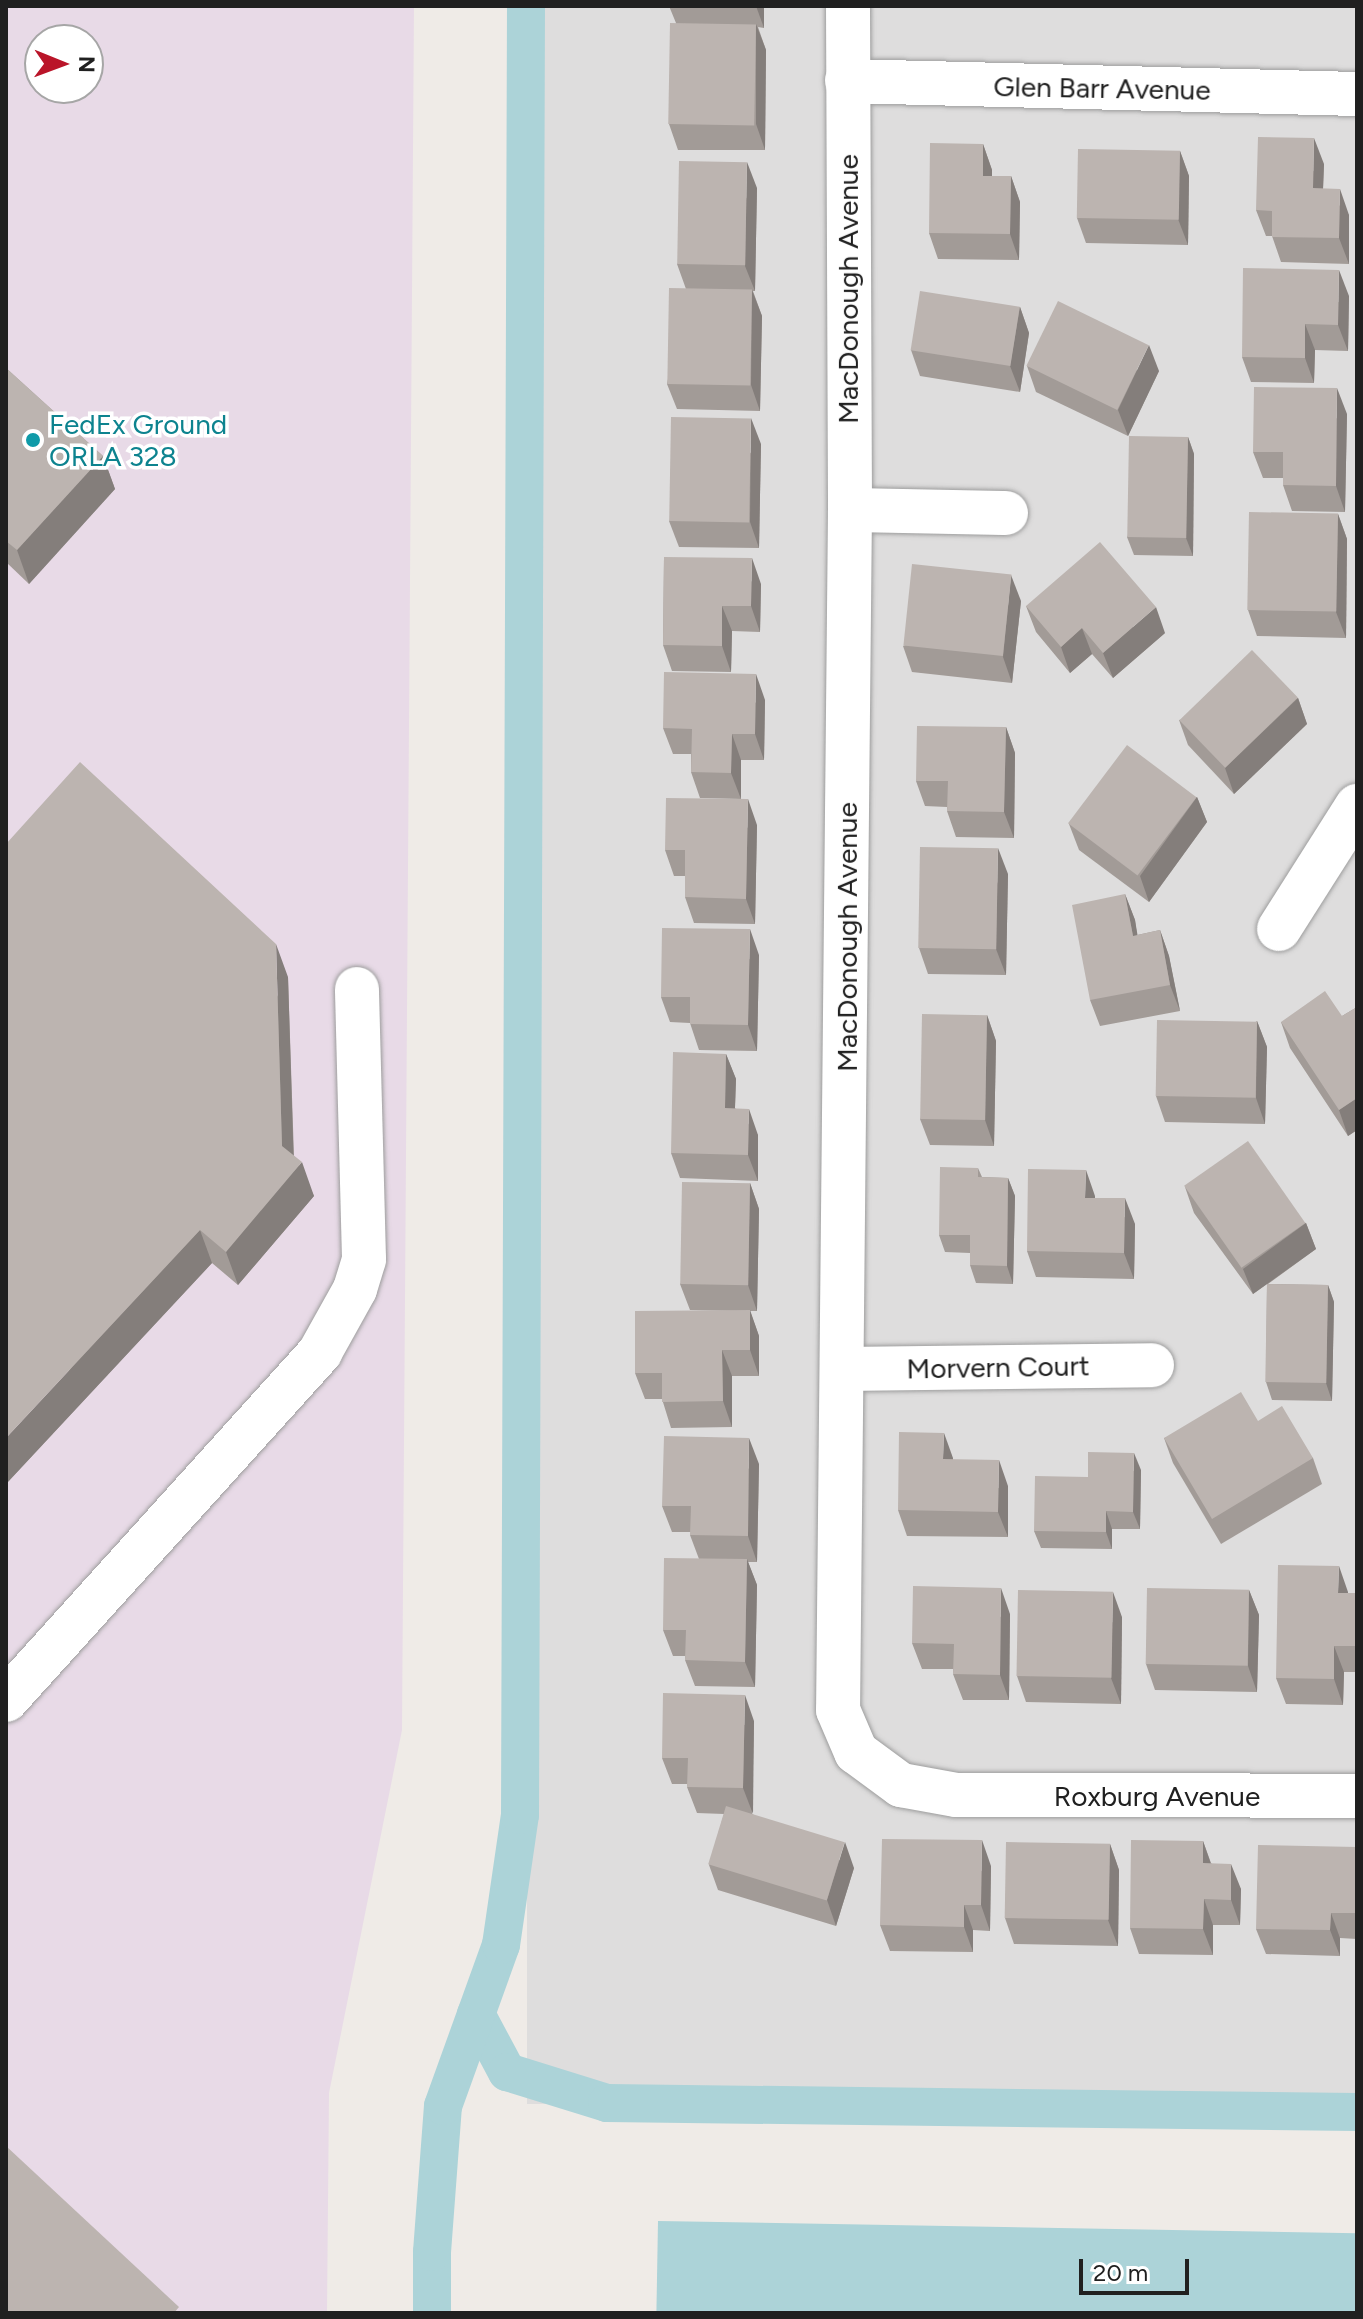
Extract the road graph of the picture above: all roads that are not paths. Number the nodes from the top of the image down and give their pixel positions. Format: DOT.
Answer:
graph roads {
  1 [pos="848,6"];
  2 [pos="847,81"];
  3 [pos="1357,94"];
  4 [pos="850,510"];
  5 [pos="1006,513"];
  6 [pos="1357,806"];
  7 [pos="1279,929"];
  8 [pos="357,989"];
  9 [pos="1152,1365"];
  10 [pos="844,1369"];
  11 [pos="6,1700"];
  12 [pos="956,1795"];
  13 [pos="1357,1796"];
  1 -- 2 [label="street, MacDonough Avenue"];
  2 -- 3 [label="street, Glen Barr Avenue"];
  2 -- 4 [label="street, MacDonough Avenue"];
  4 -- 5 [label="street"];
  4 -- 10 [label="street, MacDonough Avenue"];
  6 -- 7 [label="street"];
  8 -- 11 [label="street"];
  9 -- 10 [label="street, Morvern Court"];
  10 -- 12 [label="street, MacDonough Avenue"];
  12 -- 13 [label="street, Roxburg Avenue"];
}
